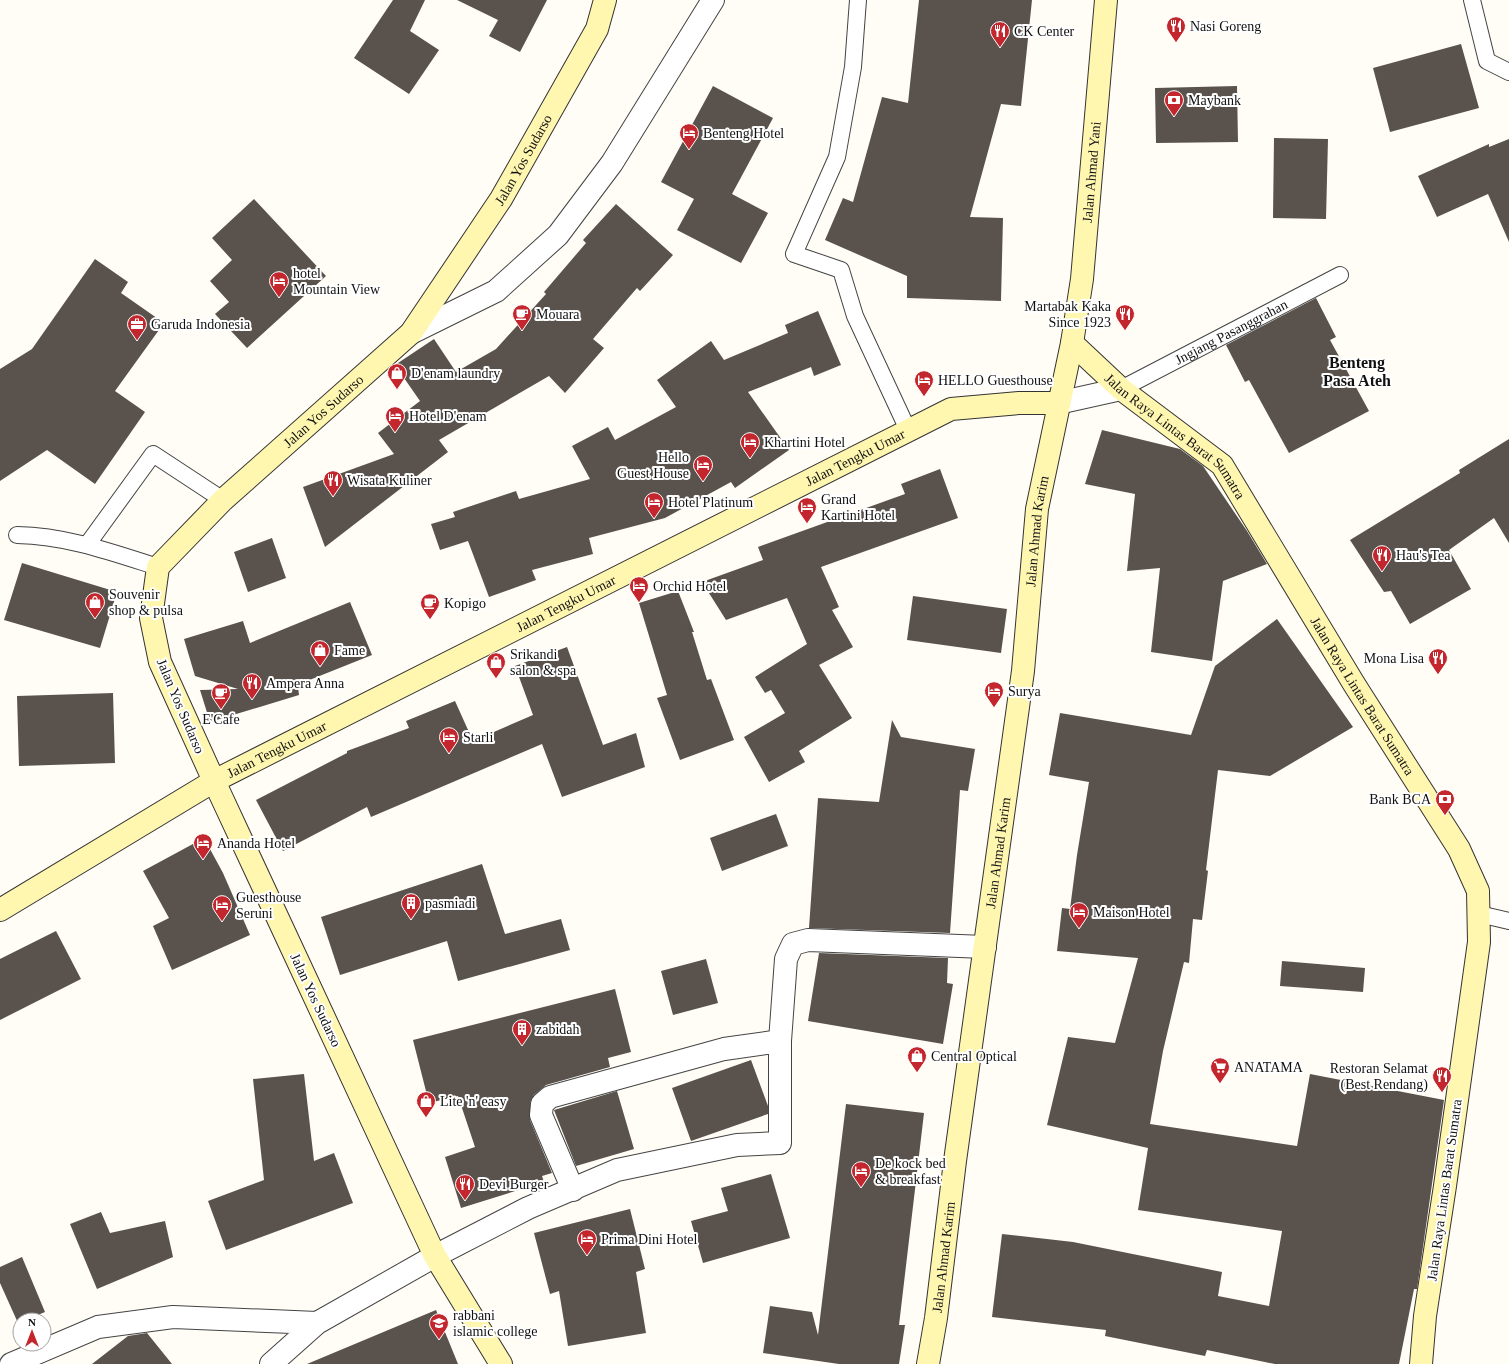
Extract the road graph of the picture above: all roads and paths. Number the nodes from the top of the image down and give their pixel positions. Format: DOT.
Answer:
graph roads {
  1 [pos="605,0"];
  2 [pos="712,0"];
  3 [pos="858,0"];
  4 [pos="1106,0"];
  5 [pos="1472,0"];
  6 [pos="1509,72"];
  7 [pos="1340,275"];
  8 [pos="411,334"];
  9 [pos="1072,343"];
  10 [pos="1121,389"];
  11 [pos="1058,403"];
  12 [pos="908,430"];
  13 [pos="223,500"];
  14 [pos="17,535"];
  15 [pos="87,545"];
  16 [pos="158,567"];
  17 [pos="214,780"];
  18 [pos="0,910"];
  19 [pos="1478,914"];
  20 [pos="1509,921"];
  21 [pos="985,947"];
  22 [pos="780,1041"];
  23 [pos="573,1190"];
  24 [pos="435,1256"];
  25 [pos="317,1323"];
  26 [pos="11,1364"];
  27 [pos="271,1364"];
  28 [pos="501,1364"];
  29 [pos="928,1364"];
  30 [pos="1421,1364"];
  1 -- 8 [label="street, Jalan Yos Sudarso"];
  2 -- 8 [label="street"];
  3 -- 12 [label="lane"];
  4 -- 9 [label="street, Jalan Ahmad Yani"];
  5 -- 6 [label="lane"];
  7 -- 10 [label="lane, Jngjang Pasanggrahan"];
  8 -- 13 [label="street, Jalan Yos Sudarso"];
  9 -- 10 [label="street, Jalan Raya Lintas Barat Sumatra"];
  9 -- 11 [label="street, Jalan Ahmad Karim"];
  10 -- 11 [label="street"];
  10 -- 19 [label="street, Jalan Raya Lintas Barat Sumatra"];
  11 -- 12 [label="street, Jalan Tengku Umar"];
  11 -- 21 [label="street, Jalan Ahmad Karim"];
  12 -- 17 [label="street, Jalan Tengku Umar"];
  13 -- 15 [label="lane"];
  13 -- 16 [label="street, Jalan Yos Sudarso"];
  14 -- 15 [label="lane"];
  15 -- 16 [label="lane"];
  16 -- 17 [label="street, Jalan Yos Sudarso"];
  17 -- 18 [label="street, Jalan Tengku Umar"];
  17 -- 24 [label="street, Jalan Yos Sudarso"];
  19 -- 20 [label="lane"];
  19 -- 30 [label="street, Jalan Raya Lintas Barat Sumatra"];
  21 -- 22 [label="street"];
  21 -- 29 [label="street, Jalan Ahmad Karim"];
  22 -- 23 [label="street"];
  22 -- 23 [label="street"];
  23 -- 24 [label="street"];
  24 -- 25 [label="street"];
  24 -- 28 [label="street, Jalan Yos Sudarso"];
  25 -- 26 [label="street"];
  25 -- 27 [label="street"];
}
